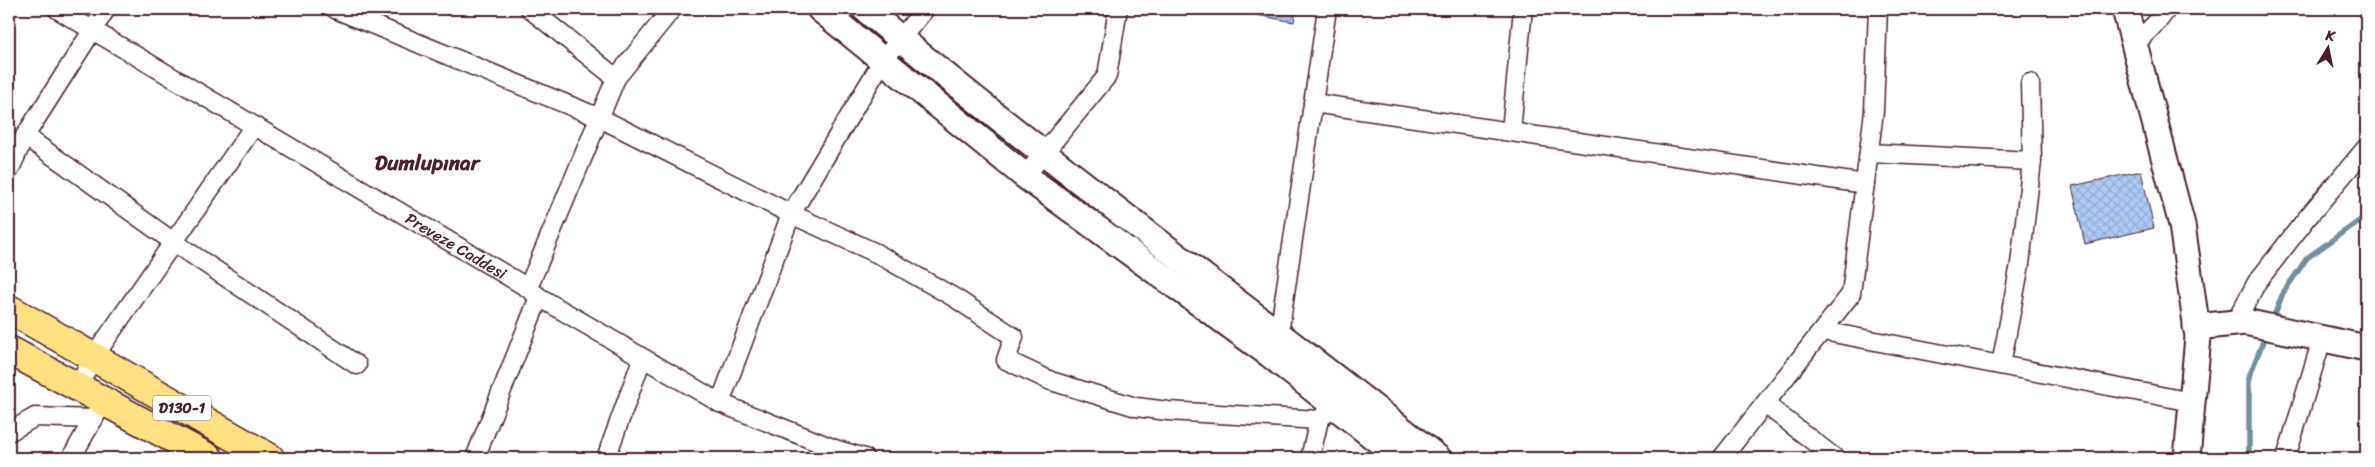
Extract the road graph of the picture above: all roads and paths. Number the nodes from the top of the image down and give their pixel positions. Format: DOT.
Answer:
graph roads {
  1 [pos="57,9"];
  2 [pos="106,9"];
  3 [pos="335,9"];
  4 [pos="530,9"];
  5 [pos="672,9"];
  6 [pos="820,9"];
  7 [pos="865,9"];
  8 [pos="925,9"];
  9 [pos="1118,9"];
  10 [pos="1328,9"];
  11 [pos="1523,9"];
  12 [pos="1878,9"];
  13 [pos="2125,9"];
  14 [pos="2167,9"];
  15 [pos="94,29"];
  16 [pos="901,38"];
  17 [pos="2134,45"];
  18 [pos="883,60"];
  19 [pos="616,78"];
  20 [pos="2030,83"];
  21 [pos="1312,104"];
  22 [pos="600,118"];
  23 [pos="254,126"];
  24 [pos="1511,131"];
  25 [pos="25,136"];
  26 [pos="2366,148"];
  27 [pos="1868,153"];
  28 [pos="1043,154"];
  29 [pos="2032,161"];
  30 [pos="9,170"];
  31 [pos="1025,176"];
  32 [pos="1865,184"];
  33 [pos="790,214"];
  34 [pos="175,242"];
  35 [pos="533,293"];
  36 [pos="9,309"];
  37 [pos="2240,325"];
  38 [pos="1823,331"];
  39 [pos="2197,332"];
  40 [pos="2281,333"];
  41 [pos="1274,344"];
  42 [pos="2366,348"];
  43 [pos="2319,349"];
  44 [pos="9,350"];
  45 [pos="93,358"];
  46 [pos="642,359"];
  47 [pos="2366,361"];
  48 [pos="2001,365"];
  49 [pos="357,366"];
  50 [pos="77,388"];
  51 [pos="2192,402"];
  52 [pos="720,403"];
  53 [pos="1333,404"];
  54 [pos="1765,404"];
  55 [pos="99,410"];
  56 [pos="9,432"];
  57 [pos="844,455"];
  58 [pos="71,458"];
  59 [pos="209,458"];
  60 [pos="270,458"];
  61 [pos="474,458"];
  62 [pos="606,458"];
  63 [pos="865,458"];
  64 [pos="1310,458"];
  65 [pos="1400,458"];
  66 [pos="1438,458"];
  67 [pos="1722,458"];
  68 [pos="1835,458"];
  69 [pos="2187,458"];
  70 [pos="2286,458"];
  1 -- 15 [label="street, Preveze Caddesi"];
  2 -- 15 [label="street"];
  3 -- 22 [label="street"];
  4 -- 19 [label="street"];
  5 -- 19 [label="street"];
  6 -- 18 [label="main road"];
  7 -- 16 [label="main road"];
  8 -- 16 [label="street"];
  9 -- 28 [label="street"];
  10 -- 21 [label="street"];
  11 -- 24 [label="street"];
  12 -- 27 [label="street"];
  13 -- 17 [label="main road"];
  14 -- 17 [label="street"];
  15 -- 23 [label="street, Preveze Caddesi"];
  15 -- 25 [label="street"];
  16 -- 18 [label="street"];
  16 -- 28 [label="main road"];
  17 -- 39 [label="main road"];
  18 -- 31 [label="main road"];
  18 -- 33 [label="street"];
  19 -- 22 [label="street"];
  20 -- 29 [label="street"];
  21 -- 24 [label="street"];
  21 -- 41 [label="street"];
  22 -- 33 [label="street"];
  22 -- 35 [label="street"];
  23 -- 34 [label="street"];
  23 -- 35 [label="street, Preveze Caddesi"];
  24 -- 32 [label="street"];
  25 -- 30 [label="street"];
  25 -- 34 [label="street"];
  26 -- 37 [label="street"];
  27 -- 29 [label="street"];
  27 -- 32 [label="street"];
  28 -- 31 [label="street"];
  28 -- 41 [label="main road"];
  29 -- 48 [label="street"];
  31 -- 41 [label="main road"];
  32 -- 38 [label="street"];
  33 -- 52 [label="street"];
  33 -- 53 [label="street"];
  34 -- 45 [label="street"];
  34 -- 49 [label="street"];
  35 -- 46 [label="street, Preveze Caddesi"];
  35 -- 61 [label="street"];
  36 -- 45 [label="highway, D130-1"];
  37 -- 39 [label="main road"];
  37 -- 40 [label="main road"];
  38 -- 48 [label="street"];
  38 -- 54 [label="street"];
  39 -- 51 [label="main road"];
  40 -- 42 [label="main road"];
  40 -- 43 [label="main road"];
  41 -- 53 [label="main road"];
  43 -- 47 [label="main road"];
  43 -- 70 [label="street"];
  44 -- 50 [label="highway, D130-1"];
  45 -- 50 [label="street"];
  45 -- 60 [label="highway, D130-1"];
  46 -- 52 [label="street, Preveze Caddesi"];
  46 -- 62 [label="street"];
  48 -- 51 [label="street"];
  50 -- 55 [label="highway, D130-1"];
  51 -- 69 [label="main road"];
  52 -- 57 [label="street, Preveze Caddesi"];
  53 -- 64 [label="street"];
  53 -- 65 [label="main road"];
  53 -- 66 [label="main road"];
  54 -- 67 [label="street"];
  54 -- 68 [label="street"];
  55 -- 56 [label="street"];
  55 -- 58 [label="street"];
  55 -- 59 [label="highway, D130-1"];
  57 -- 63 [label="street, Preveze Caddesi"];
}
